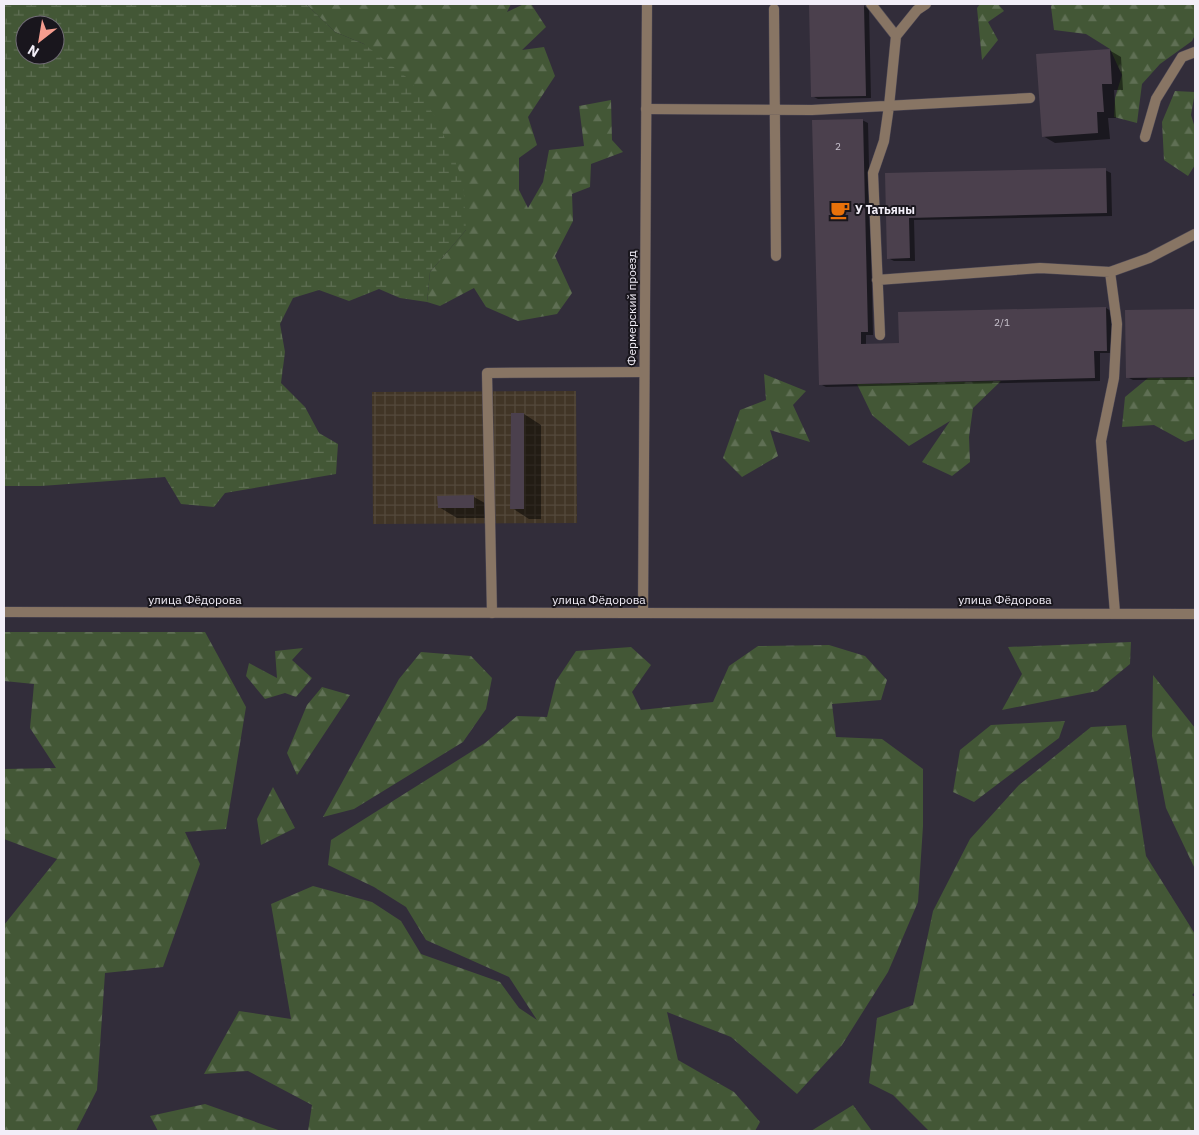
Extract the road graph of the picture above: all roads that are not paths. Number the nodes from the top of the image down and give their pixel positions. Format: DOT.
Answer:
graph roads {
  1 [pos="647,4"];
  2 [pos="871,4"];
  3 [pos="926,4"];
  4 [pos="774,9"];
  5 [pos="896,36"];
  6 [pos="1195,52"];
  7 [pos="1030,98"];
  8 [pos="890,106"];
  9 [pos="646,109"];
  10 [pos="775,110"];
  11 [pos="1144,136"];
  12 [pos="1195,234"];
  13 [pos="776,256"];
  14 [pos="1110,272"];
  15 [pos="877,280"];
  16 [pos="880,336"];
  17 [pos="644,372"];
  18 [pos="4,612"];
  19 [pos="643,612"];
  20 [pos="492,613"];
  21 [pos="1115,613"];
  22 [pos="1195,614"];
  1 -- 9 [label="street, Фермерский проезд"];
  2 -- 5 [label="street"];
  3 -- 5 [label="street"];
  4 -- 10 [label="street"];
  5 -- 8 [label="street"];
  6 -- 11 [label="street"];
  7 -- 8 [label="street"];
  8 -- 10 [label="street"];
  8 -- 15 [label="street"];
  9 -- 10 [label="street"];
  9 -- 17 [label="street, Фермерский проезд"];
  10 -- 13 [label="street"];
  12 -- 14 [label="street"];
  14 -- 15 [label="street"];
  14 -- 21 [label="street"];
  15 -- 16 [label="street"];
  17 -- 19 [label="street, Фермерский проезд"];
  17 -- 20 [label="street"];
  18 -- 20 [label="street, улица Фёдорова"];
  19 -- 20 [label="street, улица Фёдорова"];
  19 -- 21 [label="street, улица Фёдорова"];
  21 -- 22 [label="street, улица Фёдорова"];
}
